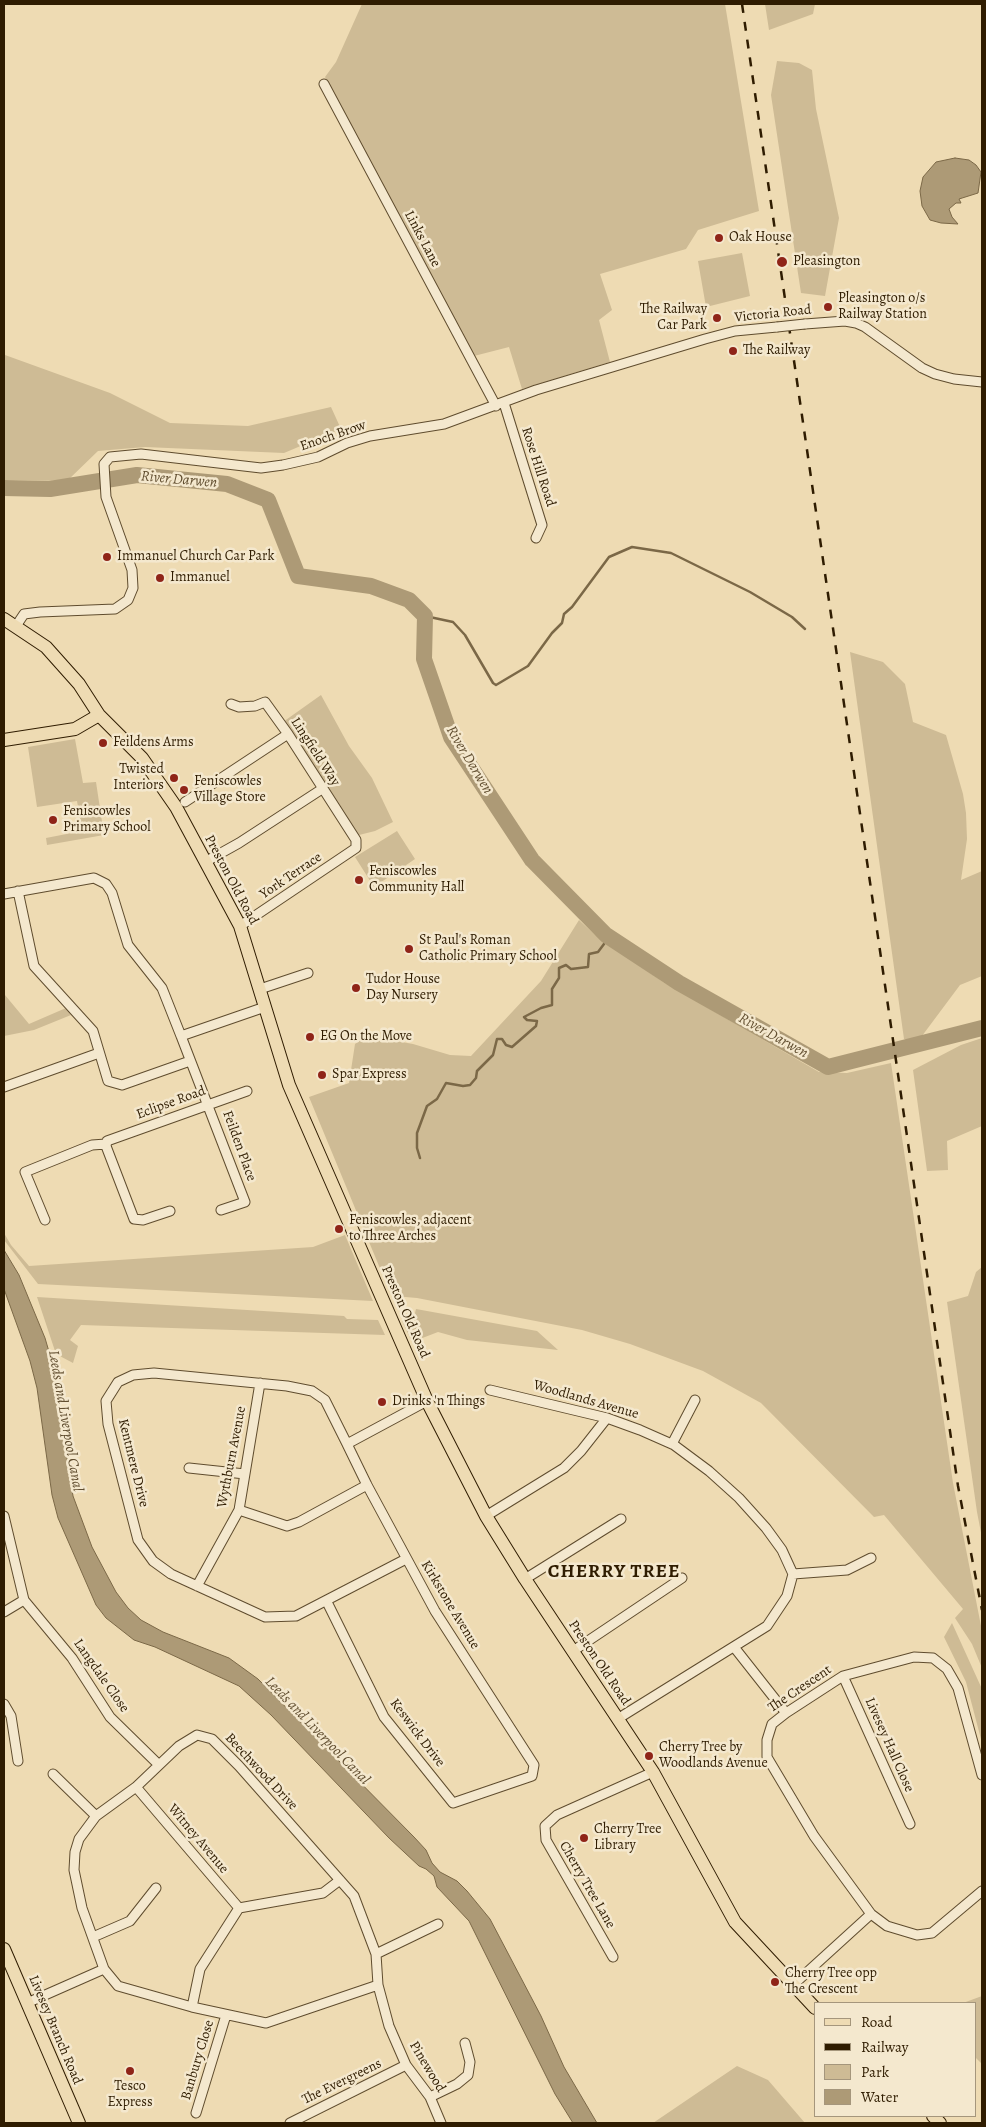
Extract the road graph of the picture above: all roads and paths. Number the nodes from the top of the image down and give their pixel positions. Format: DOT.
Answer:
graph roads {
  1 [pos="324,84"];
  2 [pos="982,382"];
  3 [pos="558,384"];
  4 [pos="500,405"];
  5 [pos="536,538"];
  6 [pos="4,619"];
  7 [pos="16,626"];
  8 [pos="231,704"];
  9 [pos="99,715"];
  10 [pos="288,734"];
  11 [pos="4,740"];
  12 [pos="322,789"];
  13 [pos="185,802"];
  14 [pos="356,848"];
  15 [pos="205,862"];
  16 [pos="18,891"];
  17 [pos="4,894"];
  18 [pos="240,926"];
  19 [pos="308,973"];
  20 [pos="260,989"];
  21 [pos="265,1007"];
  22 [pos="181,1036"];
  23 [pos="99,1053"];
  24 [pos="190,1061"];
  25 [pos="4,1087"];
  26 [pos="247,1091"];
  27 [pos="208,1104"];
  28 [pos="106,1144"];
  29 [pos="221,1210"];
  30 [pos="170,1211"];
  31 [pos="45,1220"];
  32 [pos="260,1383"];
  33 [pos="490,1390"];
  34 [pos="695,1400"];
  35 [pos="427,1401"];
  36 [pos="607,1418"];
  37 [pos="347,1444"];
  38 [pos="672,1444"];
  39 [pos="189,1468"];
  40 [pos="245,1474"];
  41 [pos="367,1485"];
  42 [pos="239,1510"];
  43 [pos="4,1516"];
  44 [pos="486,1516"];
  45 [pos="621,1519"];
  46 [pos="871,1558"];
  47 [pos="406,1559"];
  48 [pos="793,1574"];
  49 [pos="682,1578"];
  50 [pos="525,1579"];
  51 [pos="197,1586"];
  52 [pos="24,1600"];
  53 [pos="327,1602"];
  54 [pos="4,1612"];
  55 [pos="734,1647"];
  56 [pos="573,1651"];
  57 [pos="843,1676"];
  58 [pos="4,1704"];
  59 [pos="786,1713"];
  60 [pos="619,1718"];
  61 [pos="18,1761"];
  62 [pos="159,1765"];
  63 [pos="653,1772"];
  64 [pos="52,1774"];
  65 [pos="982,1775"];
  66 [pos="532,1776"];
  67 [pos="136,1787"];
  68 [pos="96,1816"];
  69 [pos="910,1824"];
  70 [pos="340,1880"];
  71 [pos="156,1888"];
  72 [pos="982,1890"];
  73 [pos="239,1908"];
  74 [pos="872,1914"];
  75 [pos="438,1924"];
  76 [pos="93,1938"];
  77 [pos="4,1949"];
  78 [pos="376,1954"];
  79 [pos="613,1957"];
  80 [pos="104,1969"];
  81 [pos="378,1985"];
  82 [pos="793,1986"];
  83 [pos="28,2003"];
  84 [pos="192,2007"];
  85 [pos="814,2007"];
  86 [pos="226,2015"];
  87 [pos="389,2026"];
  88 [pos="465,2042"];
  89 [pos="406,2065"];
  90 [pos="430,2097"];
  91 [pos="196,2113"];
  92 [pos="79,2123"];
  93 [pos="290,2123"];
  94 [pos="441,2123"];
  1 -- 4 [label="street, Links Lane"];
  2 -- 3 [label="street, Victoria Road, bridge"];
  3 -- 4 [label="street, Enoch Brow"];
  4 -- 5 [label="street, Rose Hill Road"];
  4 -- 7 [label="street, Enoch Brow"];
  6 -- 7 [label="main road, Preston Old Road"];
  7 -- 9 [label="main road, Preston Old Road"];
  8 -- 10 [label="street, Lingfield Way"];
  9 -- 11 [label="main road"];
  9 -- 15 [label="main road, Preston Old Road"];
  10 -- 12 [label="street, Lingfield Way"];
  10 -- 13 [label="street"];
  12 -- 14 [label="street, Lingfield Way"];
  12 -- 15 [label="street"];
  14 -- 18 [label="street, York Terrace"];
  15 -- 18 [label="main road, Preston Old Road"];
  16 -- 17 [label="street"];
  16 -- 22 [label="street"];
  16 -- 23 [label="street"];
  18 -- 20 [label="main road, Preston Old Road"];
  19 -- 20 [label="street"];
  20 -- 21 [label="main road, Preston Old Road"];
  21 -- 22 [label="street"];
  21 -- 35 [label="main road, Preston Old Road"];
  22 -- 24 [label="street"];
  23 -- 24 [label="street"];
  23 -- 25 [label="street"];
  24 -- 27 [label="street"];
  26 -- 27 [label="street, Eclipse Road"];
  27 -- 28 [label="street, Eclipse Road"];
  27 -- 29 [label="street, Feilden Place"];
  28 -- 30 [label="street"];
  28 -- 31 [label="street, Eclipse Road"];
  32 -- 37 [label="street, Kentmere Drive"];
  32 -- 40 [label="street, Wythburn Avenue"];
  32 -- 51 [label="street, Kentmere Drive"];
  33 -- 36 [label="street, Woodlands Avenue"];
  34 -- 38 [label="street"];
  35 -- 37 [label="street"];
  35 -- 44 [label="main road, Preston Old Road"];
  36 -- 38 [label="street, Woodlands Avenue"];
  36 -- 44 [label="street"];
  37 -- 41 [label="street, Kirkstone Avenue"];
  38 -- 48 [label="street, Woodlands Avenue"];
  39 -- 40 [label="street"];
  40 -- 42 [label="street, Wythburn Avenue"];
  41 -- 42 [label="street"];
  41 -- 47 [label="street, Kirkstone Avenue"];
  42 -- 51 [label="street, Wythburn Avenue"];
  43 -- 52 [label="street"];
  44 -- 50 [label="main road, Preston Old Road"];
  45 -- 50 [label="street"];
  46 -- 48 [label="street"];
  47 -- 53 [label="street, Kentmere Drive"];
  47 -- 66 [label="street, Kirkstone Avenue"];
  48 -- 55 [label="street"];
  49 -- 56 [label="street"];
  50 -- 56 [label="main road, Preston Old Road"];
  51 -- 53 [label="street, Kentmere Drive"];
  52 -- 54 [label="street"];
  52 -- 62 [label="street, Langdale Close"];
  53 -- 66 [label="street, Keswick Drive"];
  55 -- 59 [label="street"];
  55 -- 60 [label="street"];
  56 -- 60 [label="main road, Preston Old Road"];
  57 -- 59 [label="street, The Crescent"];
  57 -- 65 [label="street, The Crescent"];
  57 -- 69 [label="street, Livesey Hall Close"];
  58 -- 61 [label="street"];
  59 -- 74 [label="street, The Crescent"];
  60 -- 63 [label="main road, Preston Old Road"];
  62 -- 67 [label="street, Beechwood Drive"];
  62 -- 70 [label="street, Beechwood Drive"];
  63 -- 79 [label="street, Cherry Tree Lane"];
  63 -- 82 [label="main road, Preston Old Road"];
  64 -- 68 [label="street"];
  67 -- 68 [label="street, Beechwood Drive"];
  67 -- 73 [label="street, Witney Avenue"];
  68 -- 76 [label="street, Beechwood Drive"];
  70 -- 73 [label="street"];
  70 -- 78 [label="street, Beechwood Drive"];
  71 -- 76 [label="street"];
  72 -- 74 [label="street, The Crescent"];
  73 -- 84 [label="street"];
  74 -- 82 [label="street"];
  75 -- 78 [label="street"];
  76 -- 80 [label="street, Beechwood Drive"];
  77 -- 83 [label="main road, Livesey Branch Road"];
  78 -- 81 [label="street, Beechwood Drive"];
  80 -- 83 [label="street"];
  80 -- 84 [label="street, Beechwood Drive"];
  81 -- 86 [label="street, Beechwood Drive"];
  81 -- 87 [label="street, Beechwood Drive"];
  82 -- 85 [label="main road, Preston Old Road"];
  83 -- 92 [label="main road, Livesey Branch Road"];
  84 -- 86 [label="street, Beechwood Drive"];
  86 -- 91 [label="street, Banbury Close"];
  87 -- 89 [label="street, Pinewood"];
  88 -- 90 [label="street"];
  89 -- 90 [label="street, Pinewood"];
  89 -- 93 [label="street, The Evergreens"];
  90 -- 94 [label="street, Pinewood"];
}
